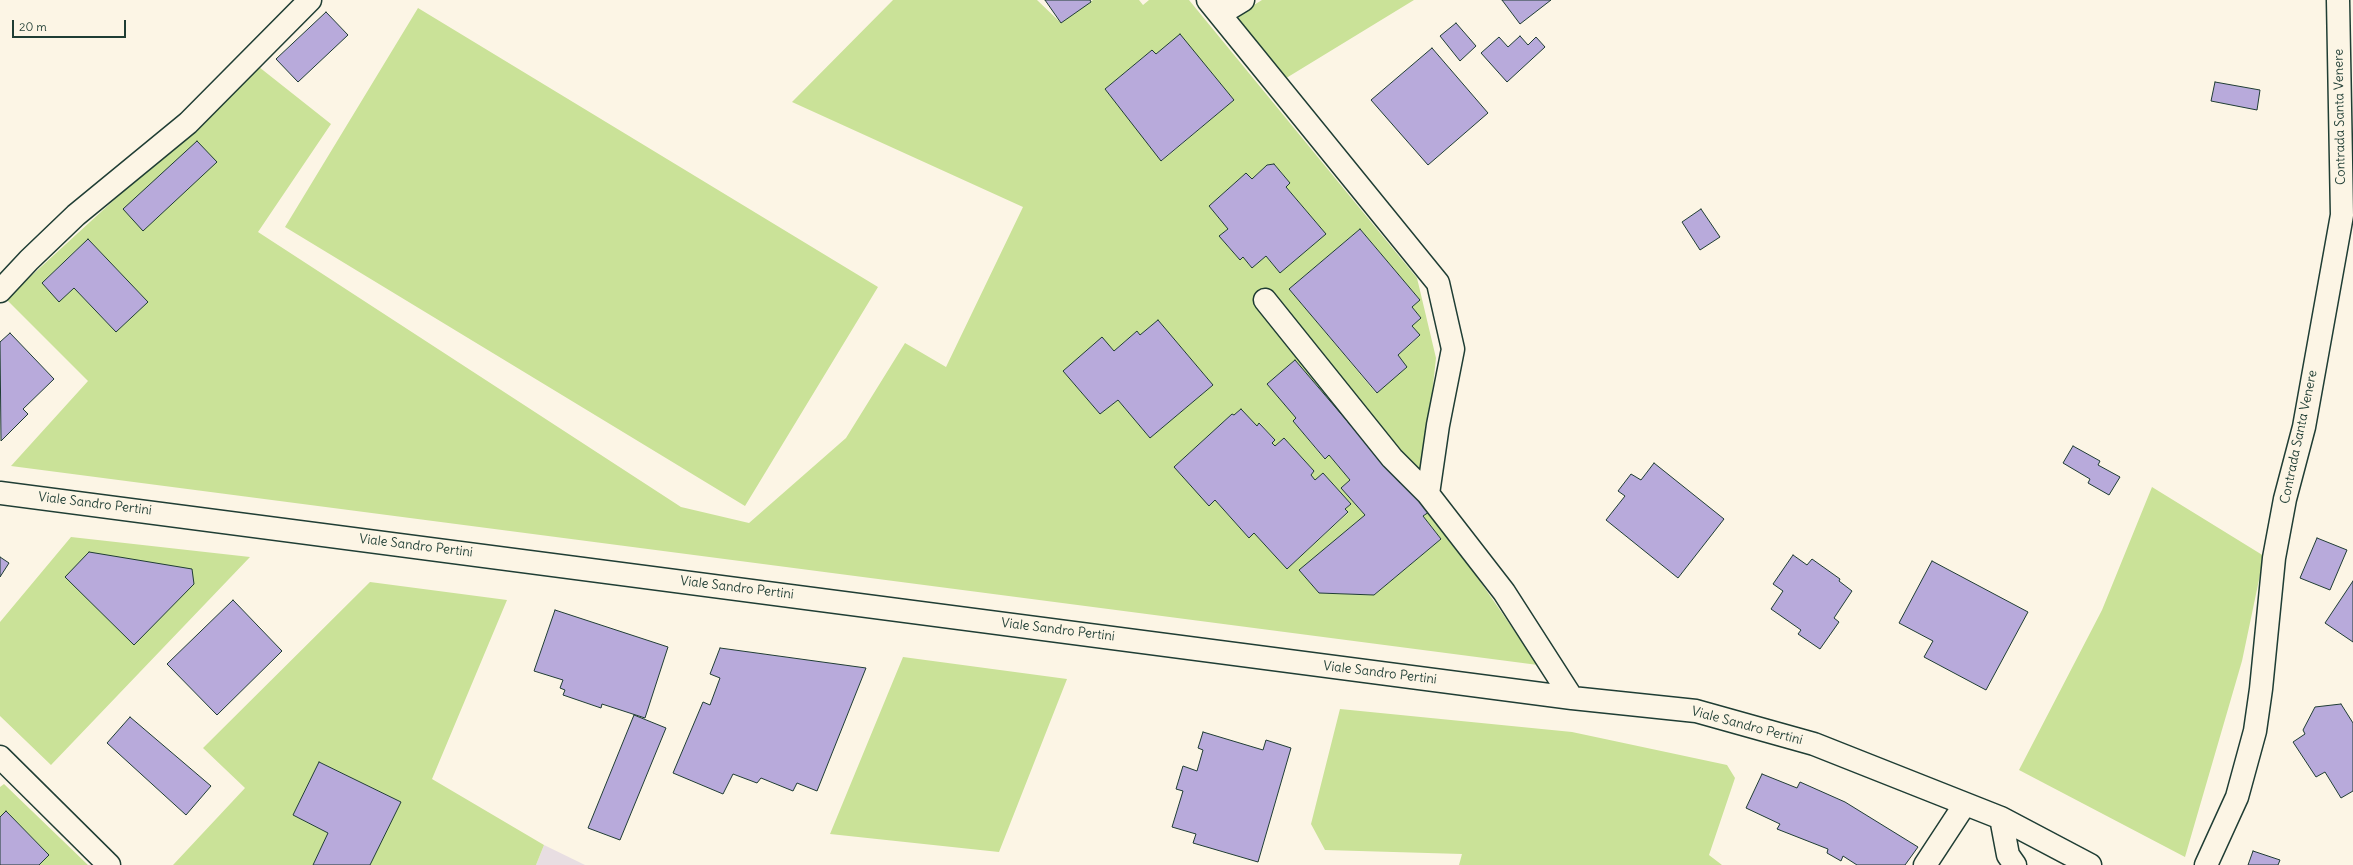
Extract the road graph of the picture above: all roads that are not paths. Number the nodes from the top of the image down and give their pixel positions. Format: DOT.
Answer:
graph roads {
  1 [pos="310,0"];
  2 [pos="1243,0"];
  3 [pos="2338,0"];
  4 [pos="1214,7"];
  5 [pos="0,291"];
  6 [pos="1265,300"];
  7 [pos="0,493"];
  8 [pos="1428,494"];
  9 [pos="1572,698"];
  10 [pos="0,757"];
  11 [pos="1965,804"];
  12 [pos="2001,818"];
  13 [pos="110,865"];
  14 [pos="1925,865"];
  15 [pos="2015,865"];
  16 [pos="2090,865"];
  17 [pos="2206,865"];
  1 -- 5 [label="street"];
  2 -- 4 [label="street"];
  3 -- 17 [label="street, Contrada Santa Venere"];
  4 -- 8 [label="street"];
  6 -- 8 [label="street"];
  7 -- 9 [label="street, Viale Sandro Pertini"];
  8 -- 9 [label="street"];
  9 -- 11 [label="street, Viale Sandro Pertini"];
  10 -- 13 [label="street"];
  11 -- 12 [label="street, Viale Sandro Pertini"];
  11 -- 14 [label="street"];
  12 -- 15 [label="street"];
  12 -- 16 [label="street, Viale Sandro Pertini"];
}
